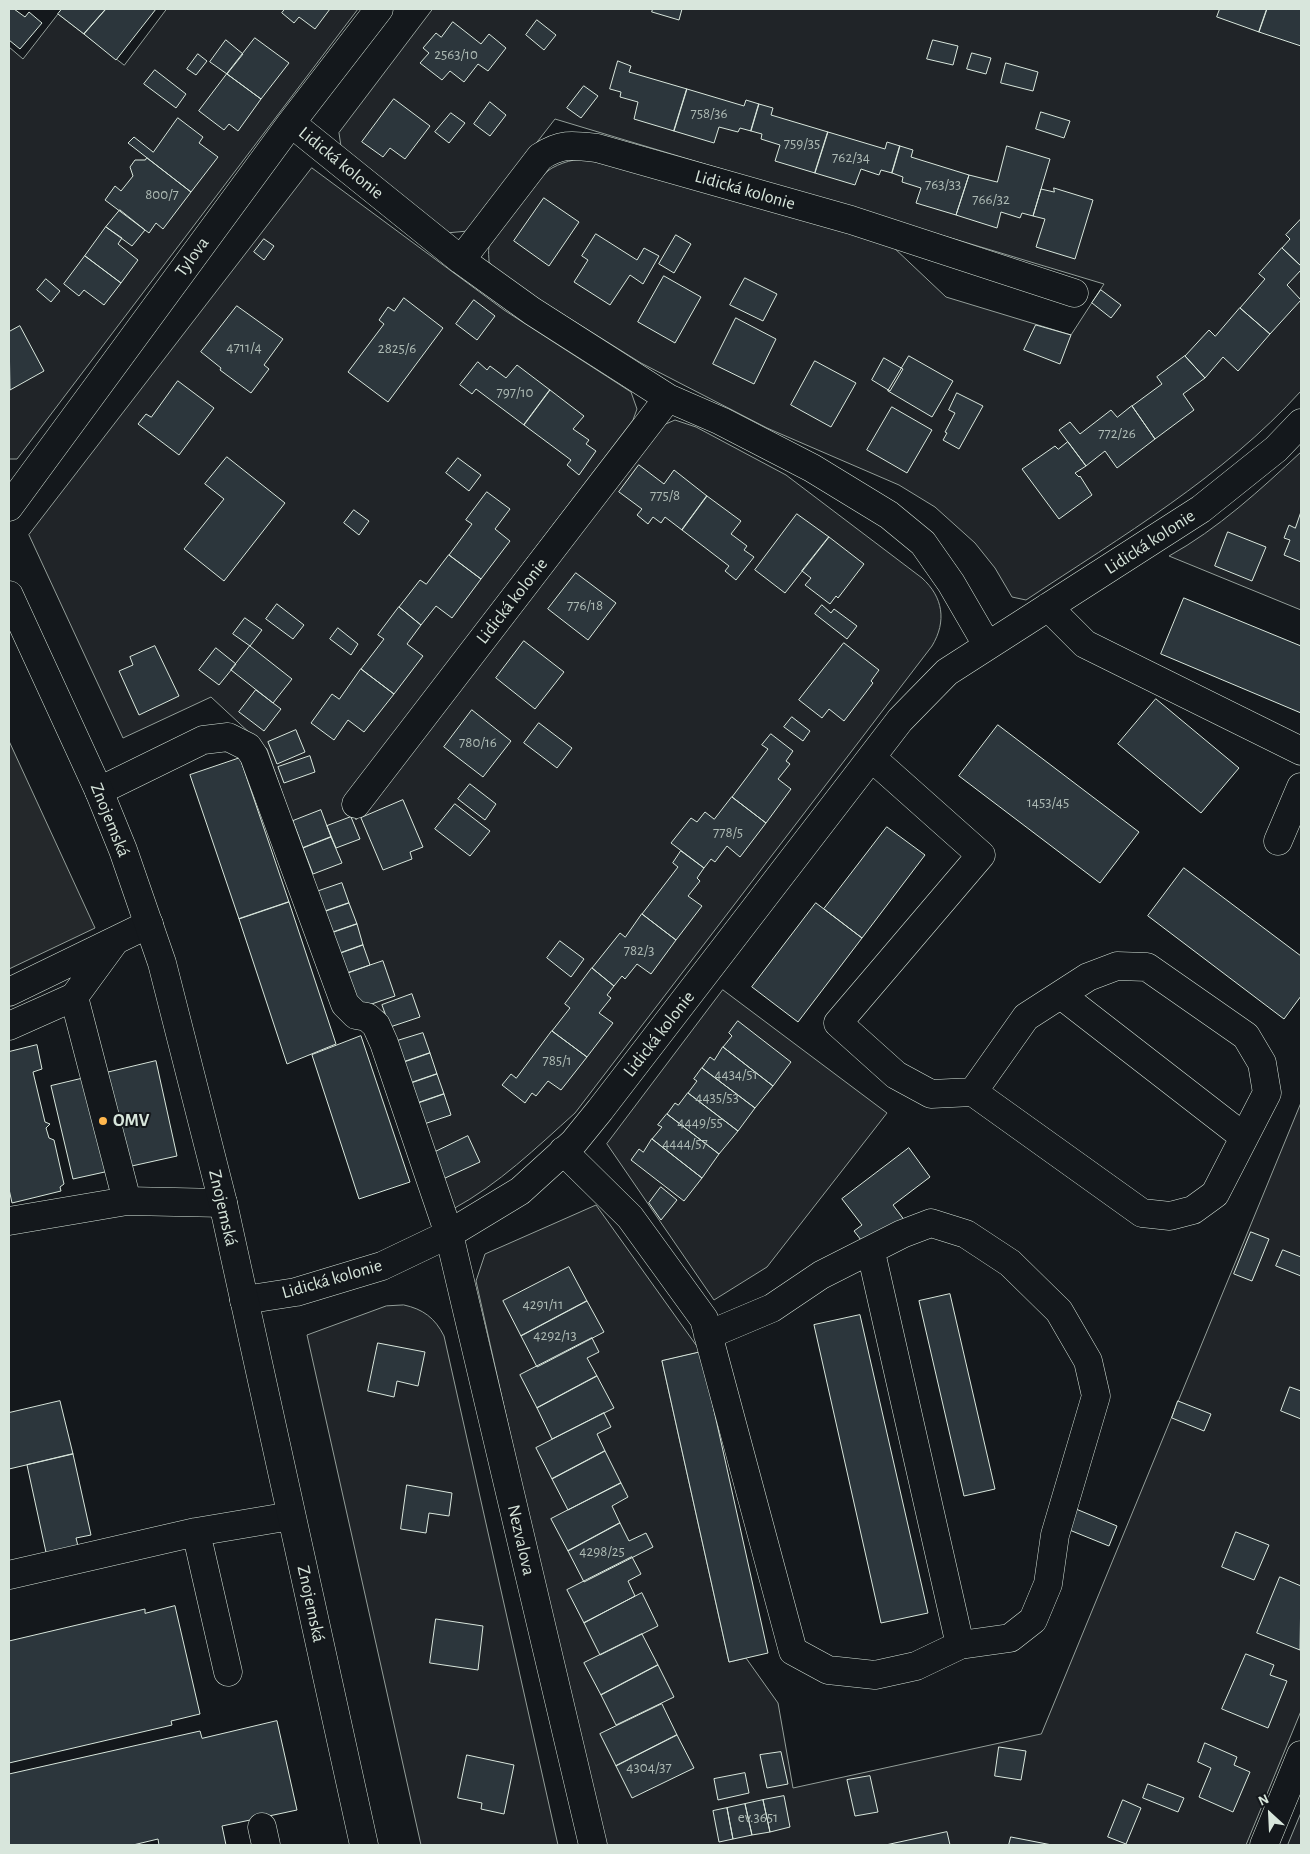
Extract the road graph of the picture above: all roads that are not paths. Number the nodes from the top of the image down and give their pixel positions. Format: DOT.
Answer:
graph roads {
  1 [pos="379,9"];
  2 [pos="290,123"];
  3 [pos="461,260"];
  4 [pos="1074,293"];
  5 [pos="668,398"];
  6 [pos="1301,423"];
  7 [pos="9,507"];
  8 [pos="9,595"];
  9 [pos="1048,607"];
  10 [pos="987,645"];
  11 [pos="1301,751"];
  12 [pos="872,758"];
  13 [pos="1301,787"];
  14 [pos="99,791"];
  15 [pos="356,804"];
  16 [pos="1278,841"];
  17 [pos="150,924"];
  18 [pos="115,941"];
  19 [pos="9,992"];
  20 [pos="1061,995"];
  21 [pos="74,997"];
  22 [pos="9,1026"];
  23 [pos="973,1092"];
  24 [pos="1244,1137"];
  25 [pos="563,1151"];
  26 [pos="127,1201"];
  27 [pos="223,1203"];
  28 [pos="9,1221"];
  29 [pos="449,1234"];
  30 [pos="871,1252"];
  31 [pos="244,1300"];
  32 [pos="708,1335"];
  33 [pos="291,1516"];
  34 [pos="196,1532"];
  35 [pos="9,1575"];
  36 [pos="960,1645"];
  37 [pos="228,1672"];
  38 [pos="1301,1755"];
  39 [pos="364,1845"];
  40 [pos="593,1845"];
  41 [pos="1264,1845"];
  1 -- 2 [label="street, Tylova"];
  2 -- 3 [label="street, Lidická kolonie"];
  2 -- 7 [label="street, Tylova"];
  3 -- 4 [label="street, Lidická kolonie"];
  3 -- 5 [label="street, Lidická kolonie"];
  5 -- 10 [label="street, Lidická kolonie"];
  5 -- 15 [label="street, Lidická kolonie"];
  6 -- 9 [label="street, Lidická kolonie"];
  8 -- 14 [label="street, Znojemská"];
  9 -- 10 [label="street, Lidická kolonie"];
  9 -- 11 [label="street"];
  10 -- 12 [label="street, Lidická kolonie"];
  12 -- 23 [label="street"];
  12 -- 25 [label="street, Lidická kolonie"];
  13 -- 16 [label="street"];
  14 -- 17 [label="street, Znojemská"];
  14 -- 29 [label="street, Nezvalova"];
  17 -- 18 [label="street"];
  17 -- 27 [label="street, Znojemská"];
  18 -- 19 [label="street"];
  18 -- 21 [label="street"];
  20 -- 23 [label="street"];
  20 -- 24 [label="street"];
  20 -- 24 [label="street"];
  21 -- 22 [label="street"];
  21 -- 26 [label="street"];
  23 -- 24 [label="street"];
  25 -- 29 [label="street, Lidická kolonie"];
  25 -- 32 [label="street"];
  26 -- 27 [label="street"];
  26 -- 28 [label="street"];
  27 -- 31 [label="street, Znojemská"];
  29 -- 31 [label="street, Lidická kolonie"];
  29 -- 40 [label="street, Nezvalova"];
  30 -- 32 [label="street"];
  30 -- 36 [label="street"];
  30 -- 36 [label="street"];
  31 -- 33 [label="street, Znojemská"];
  32 -- 36 [label="street"];
  33 -- 34 [label="street"];
  33 -- 39 [label="street, Znojemská"];
  34 -- 35 [label="street"];
  34 -- 37 [label="street"];
  38 -- 41 [label="street"];
}
